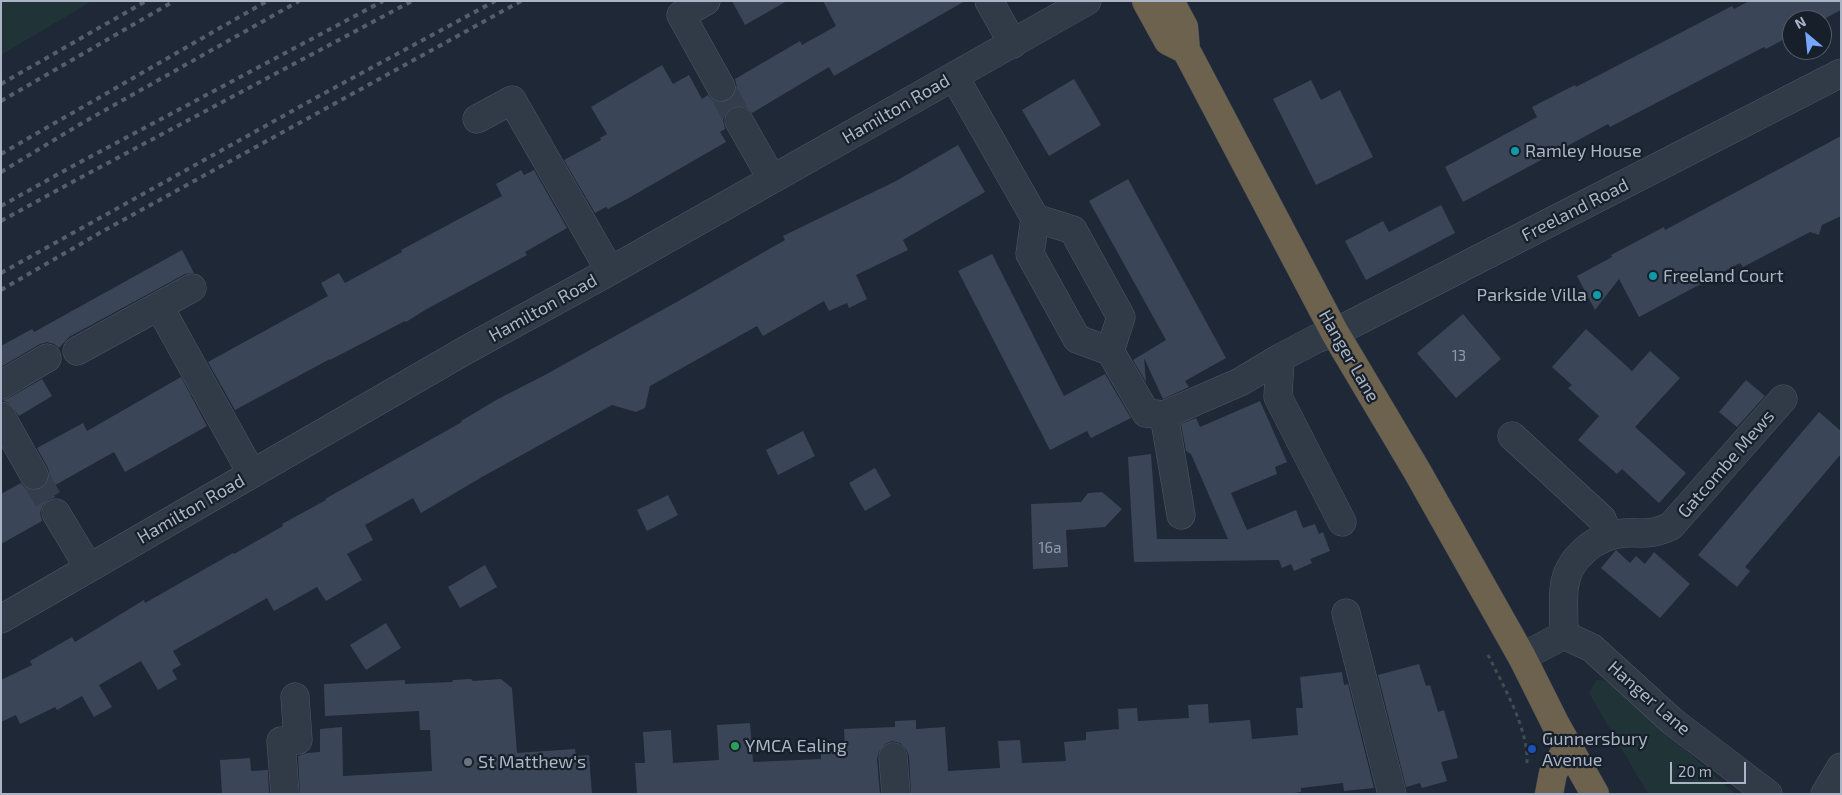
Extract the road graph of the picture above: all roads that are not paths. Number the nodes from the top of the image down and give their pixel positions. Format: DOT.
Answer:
graph roads {
  1 [pos="706,1"];
  2 [pos="989,1"];
  3 [pos="1087,1"];
  4 [pos="1146,1"];
  5 [pos="1170,1"];
  6 [pos="1013,44"];
  7 [pos="1186,50"];
  8 [pos="1841,73"];
  9 [pos="954,76"];
  10 [pos="721,87"];
  11 [pos="477,119"];
  12 [pos="740,121"];
  13 [pos="772,179"];
  14 [pos="1035,218"];
  15 [pos="610,271"];
  16 [pos="192,288"];
  17 [pos="159,306"];
  18 [pos="1335,333"];
  19 [pos="77,351"];
  20 [pos="1110,351"];
  21 [pos="47,358"];
  22 [pos="1280,358"];
  23 [pos="1,385"];
  24 [pos="1783,399"];
  25 [pos="1164,415"];
  26 [pos="1,416"];
  27 [pos="1512,436"];
  28 [pos="252,474"];
  29 [pos="34,475"];
  30 [pos="56,513"];
  31 [pos="1181,515"];
  32 [pos="1342,522"];
  33 [pos="1609,536"];
  34 [pos="89,568"];
  35 [pos="1346,613"];
  36 [pos="1,619"];
  37 [pos="1564,635"];
  38 [pos="1522,657"];
  39 [pos="295,697"];
  40 [pos="1568,746"];
  41 [pos="893,757"];
  42 [pos="1841,767"];
  43 [pos="285,794"];
  44 [pos="896,794"];
  45 [pos="1392,794"];
  46 [pos="1549,794"];
  47 [pos="1594,794"];
  48 [pos="1768,794"];
  49 [pos="1825,794"];
  1 -- 10 [label="street"];
  2 -- 6 [label="street"];
  3 -- 6 [label="street, Hamilton Road"];
  4 -- 7 [label="highway, Hanger Lane"];
  5 -- 7 [label="highway, Hanger Lane"];
  6 -- 9 [label="street, Hamilton Road"];
  7 -- 18 [label="highway, Hanger Lane"];
  8 -- 18 [label="street, Freeland Road"];
  9 -- 13 [label="street, Hamilton Road"];
  9 -- 14 [label="street"];
  11 -- 15 [label="street"];
  12 -- 13 [label="street"];
  13 -- 15 [label="street, Hamilton Road"];
  14 -- 20 [label="street"];
  14 -- 20 [label="street"];
  15 -- 28 [label="street, Hamilton Road"];
  16 -- 17 [label="street"];
  17 -- 19 [label="street"];
  17 -- 28 [label="street"];
  18 -- 22 [label="street, Freeland Road"];
  18 -- 38 [label="highway, Hanger Lane"];
  20 -- 25 [label="street"];
  21 -- 23 [label="street"];
  22 -- 25 [label="street, Freeland Road"];
  22 -- 32 [label="street"];
  24 -- 33 [label="street, Gatcombe Mews"];
  25 -- 31 [label="street"];
  26 -- 29 [label="street"];
  27 -- 33 [label="street"];
  28 -- 34 [label="street, Hamilton Road"];
  30 -- 34 [label="street"];
  33 -- 37 [label="street, Gatcombe Mews"];
  34 -- 36 [label="street, Hamilton Road"];
  35 -- 45 [label="street"];
  37 -- 38 [label="street"];
  37 -- 48 [label="street, Hanger Lane"];
  38 -- 40 [label="highway, Hanger Lane"];
  39 -- 43 [label="street"];
  40 -- 46 [label="highway"];
  40 -- 47 [label="highway, Hanger Lane"];
  41 -- 44 [label="street"];
  42 -- 49 [label="street"];
}
